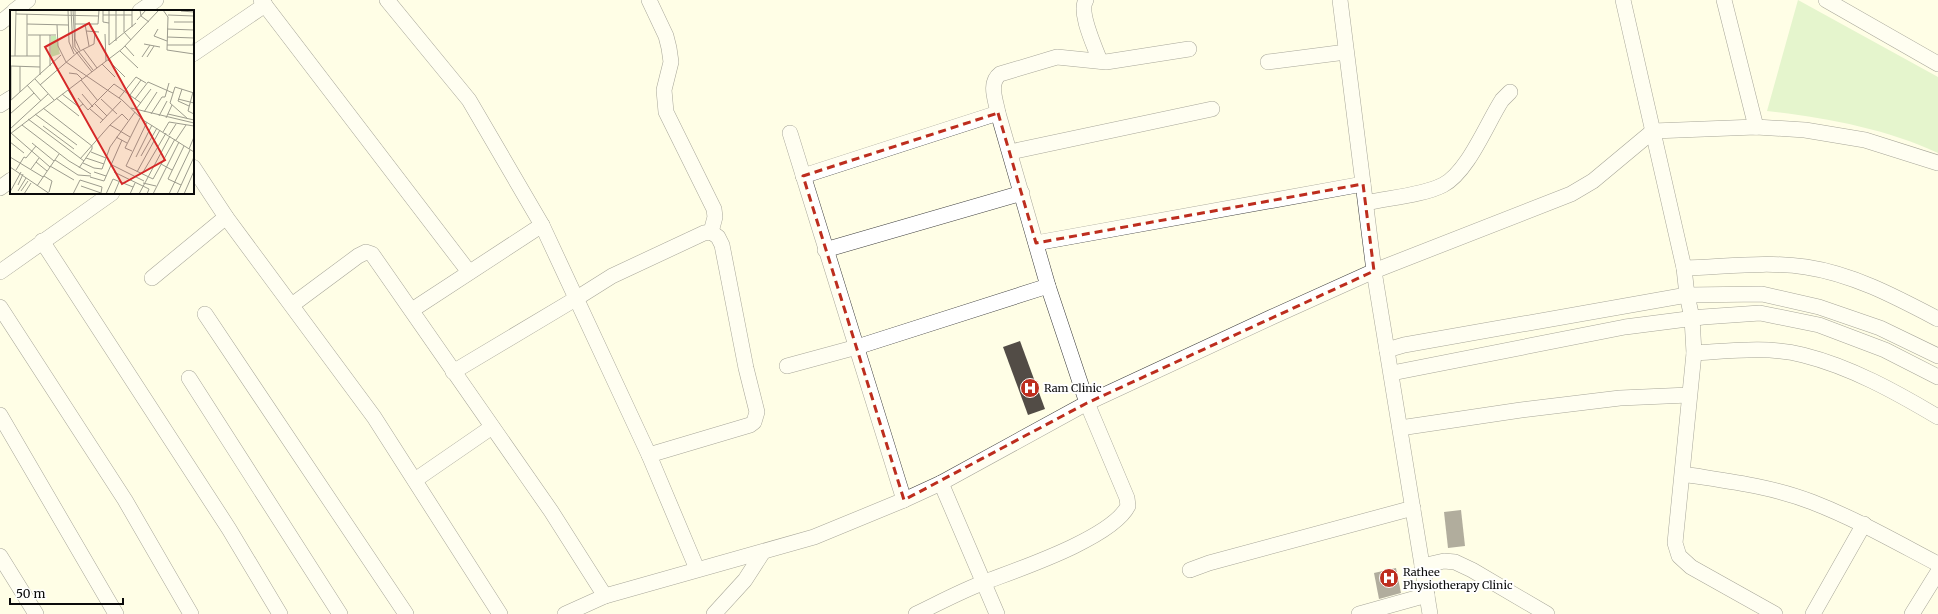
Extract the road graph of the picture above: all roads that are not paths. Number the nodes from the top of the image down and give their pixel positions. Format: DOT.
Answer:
graph roads {
  1 [pos="28,0"];
  2 [pos="156,0"];
  3 [pos="387,0"];
  4 [pos="649,0"];
  5 [pos="1086,0"];
  6 [pos="1340,0"];
  7 [pos="1623,0"];
  8 [pos="1724,0"];
  9 [pos="1826,0"];
  10 [pos="263,3"];
  11 [pos="15,10"];
  12 [pos="141,10"];
  13 [pos="10,15"];
  14 [pos="0,23"];
  15 [pos="1189,49"];
  16 [pos="1346,52"];
  17 [pos="194,53"];
  18 [pos="1100,61"];
  19 [pos="1268,62"];
  20 [pos="1938,64"];
  21 [pos="1510,92"];
  22 [pos="10,99"];
  23 [pos="0,105"];
  24 [pos="1212,109"];
  25 [pos="998,113"];
  26 [pos="1756,127"];
  27 [pos="1653,132"];
  28 [pos="790,133"];
  29 [pos="1010,152"];
  30 [pos="1938,163"];
  31 [pos="194,169"];
  32 [pos="803,176"];
  33 [pos="10,181"];
  34 [pos="1363,184"];
  35 [pos="0,188"];
  36 [pos="1022,193"];
  37 [pos="111,194"];
  38 [pos="1366,203"];
  39 [pos="226,217"];
  40 [pos="542,224"];
  41 [pos="711,232"];
  42 [pos="42,241"];
  43 [pos="1036,243"];
  44 [pos="825,250"];
  45 [pos="1684,268"];
  46 [pos="1374,271"];
  47 [pos="0,272"];
  48 [pos="469,272"];
  49 [pos="152,278"];
  50 [pos="1048,286"];
  51 [pos="1687,295"];
  52 [pos="577,298"];
  53 [pos="292,305"];
  54 [pos="0,308"];
  55 [pos="412,310"];
  56 [pos="205,314"];
  57 [pos="1692,318"];
  58 [pos="1938,319"];
  59 [pos="858,348"];
  60 [pos="1387,350"];
  61 [pos="1694,353"];
  62 [pos="1938,356"];
  63 [pos="787,366"];
  64 [pos="453,372"];
  65 [pos="1392,373"];
  66 [pos="1938,377"];
  67 [pos="189,378"];
  68 [pos="1689,395"];
  69 [pos="1087,404"];
  70 [pos="0,415"];
  71 [pos="1938,417"];
  72 [pos="492,427"];
  73 [pos="1400,428"];
  74 [pos="649,455"];
  75 [pos="1683,474"];
  76 [pos="414,480"];
  77 [pos="941,483"];
  78 [pos="904,500"];
  79 [pos="1412,508"];
  80 [pos="1864,524"];
  81 [pos="763,552"];
  82 [pos="0,556"];
  83 [pos="1938,564"];
  84 [pos="1422,566"];
  85 [pos="697,569"];
  86 [pos="1190,570"];
  87 [pos="1938,572"];
  88 [pos="984,582"];
  89 [pos="1427,595"];
  90 [pos="605,596"];
  91 [pos="721,612"];
  92 [pos="36,614"];
  93 [pos="116,614"];
  94 [pos="191,614"];
  95 [pos="280,614"];
  96 [pos="340,614"];
  97 [pos="406,614"];
  98 [pos="500,614"];
  99 [pos="565,614"];
  100 [pos="916,614"];
  101 [pos="997,614"];
  102 [pos="1359,614"];
  103 [pos="1430,614"];
  104 [pos="1547,614"];
  105 [pos="1775,614"];
  106 [pos="1813,614"];
  107 [pos="1912,614"];
  1 -- 11 [label="street"];
  2 -- 12 [label="street"];
  3 -- 40 [label="street"];
  4 -- 41 [label="street"];
  5 -- 18 [label="street"];
  6 -- 16 [label="street"];
  7 -- 27 [label="street"];
  8 -- 26 [label="street"];
  9 -- 20 [label="street"];
  10 -- 17 [label="street"];
  10 -- 48 [label="street"];
  13 -- 14 [label="street"];
  15 -- 18 [label="street"];
  16 -- 19 [label="street"];
  16 -- 34 [label="street"];
  18 -- 25 [label="street"];
  21 -- 38 [label="street"];
  22 -- 23 [label="street"];
  24 -- 29 [label="street"];
  25 -- 29 [label="street"];
  25 -- 32 [label="street"];
  26 -- 27 [label="street"];
  26 -- 30 [label="street"];
  27 -- 45 [label="street"];
  27 -- 46 [label="street"];
  28 -- 32 [label="street"];
  29 -- 36 [label="street"];
  31 -- 39 [label="street"];
  32 -- 44 [label="street"];
  33 -- 35 [label="street"];
  34 -- 38 [label="street"];
  34 -- 43 [label="street"];
  36 -- 43 [label="street"];
  36 -- 44 [label="street"];
  37 -- 42 [label="street"];
  38 -- 46 [label="street"];
  39 -- 49 [label="street"];
  39 -- 53 [label="street"];
  40 -- 48 [label="street"];
  40 -- 52 [label="street"];
  41 -- 52 [label="street"];
  41 -- 74 [label="street"];
  42 -- 47 [label="street"];
  42 -- 95 [label="street"];
  43 -- 50 [label="street"];
  44 -- 59 [label="street"];
  45 -- 51 [label="street"];
  45 -- 58 [label="street"];
  46 -- 60 [label="street"];
  46 -- 69 [label="street"];
  48 -- 55 [label="street"];
  50 -- 59 [label="street"];
  50 -- 69 [label="street"];
  51 -- 57 [label="street"];
  51 -- 60 [label="street"];
  51 -- 62 [label="street"];
  52 -- 64 [label="street"];
  52 -- 74 [label="street"];
  53 -- 55 [label="street"];
  53 -- 76 [label="street"];
  54 -- 94 [label="street"];
  55 -- 64 [label="street"];
  56 -- 97 [label="street"];
  57 -- 61 [label="street"];
  57 -- 65 [label="street"];
  57 -- 66 [label="street"];
  59 -- 63 [label="street"];
  59 -- 78 [label="street"];
  60 -- 65 [label="street"];
  61 -- 68 [label="street"];
  61 -- 71 [label="street"];
  64 -- 72 [label="street"];
  65 -- 73 [label="street"];
  67 -- 96 [label="street"];
  68 -- 73 [label="street"];
  68 -- 75 [label="street"];
  69 -- 77 [label="street"];
  69 -- 88 [label="street"];
  70 -- 93 [label="street"];
  72 -- 76 [label="street"];
  72 -- 90 [label="street"];
  73 -- 79 [label="street"];
  74 -- 85 [label="street"];
  75 -- 80 [label="street"];
  75 -- 105 [label="street"];
  76 -- 98 [label="street"];
  77 -- 78 [label="street"];
  77 -- 88 [label="street"];
  78 -- 81 [label="street"];
  79 -- 84 [label="street"];
  79 -- 86 [label="street"];
  80 -- 83 [label="street"];
  80 -- 106 [label="street"];
  81 -- 85 [label="street"];
  81 -- 91 [label="street"];
  82 -- 92 [label="street"];
  84 -- 89 [label="street"];
  84 -- 104 [label="street"];
  85 -- 90 [label="street"];
  87 -- 107 [label="street"];
  88 -- 100 [label="street"];
  88 -- 101 [label="street"];
  89 -- 102 [label="street"];
  89 -- 103 [label="street"];
  90 -- 99 [label="street"];
}
